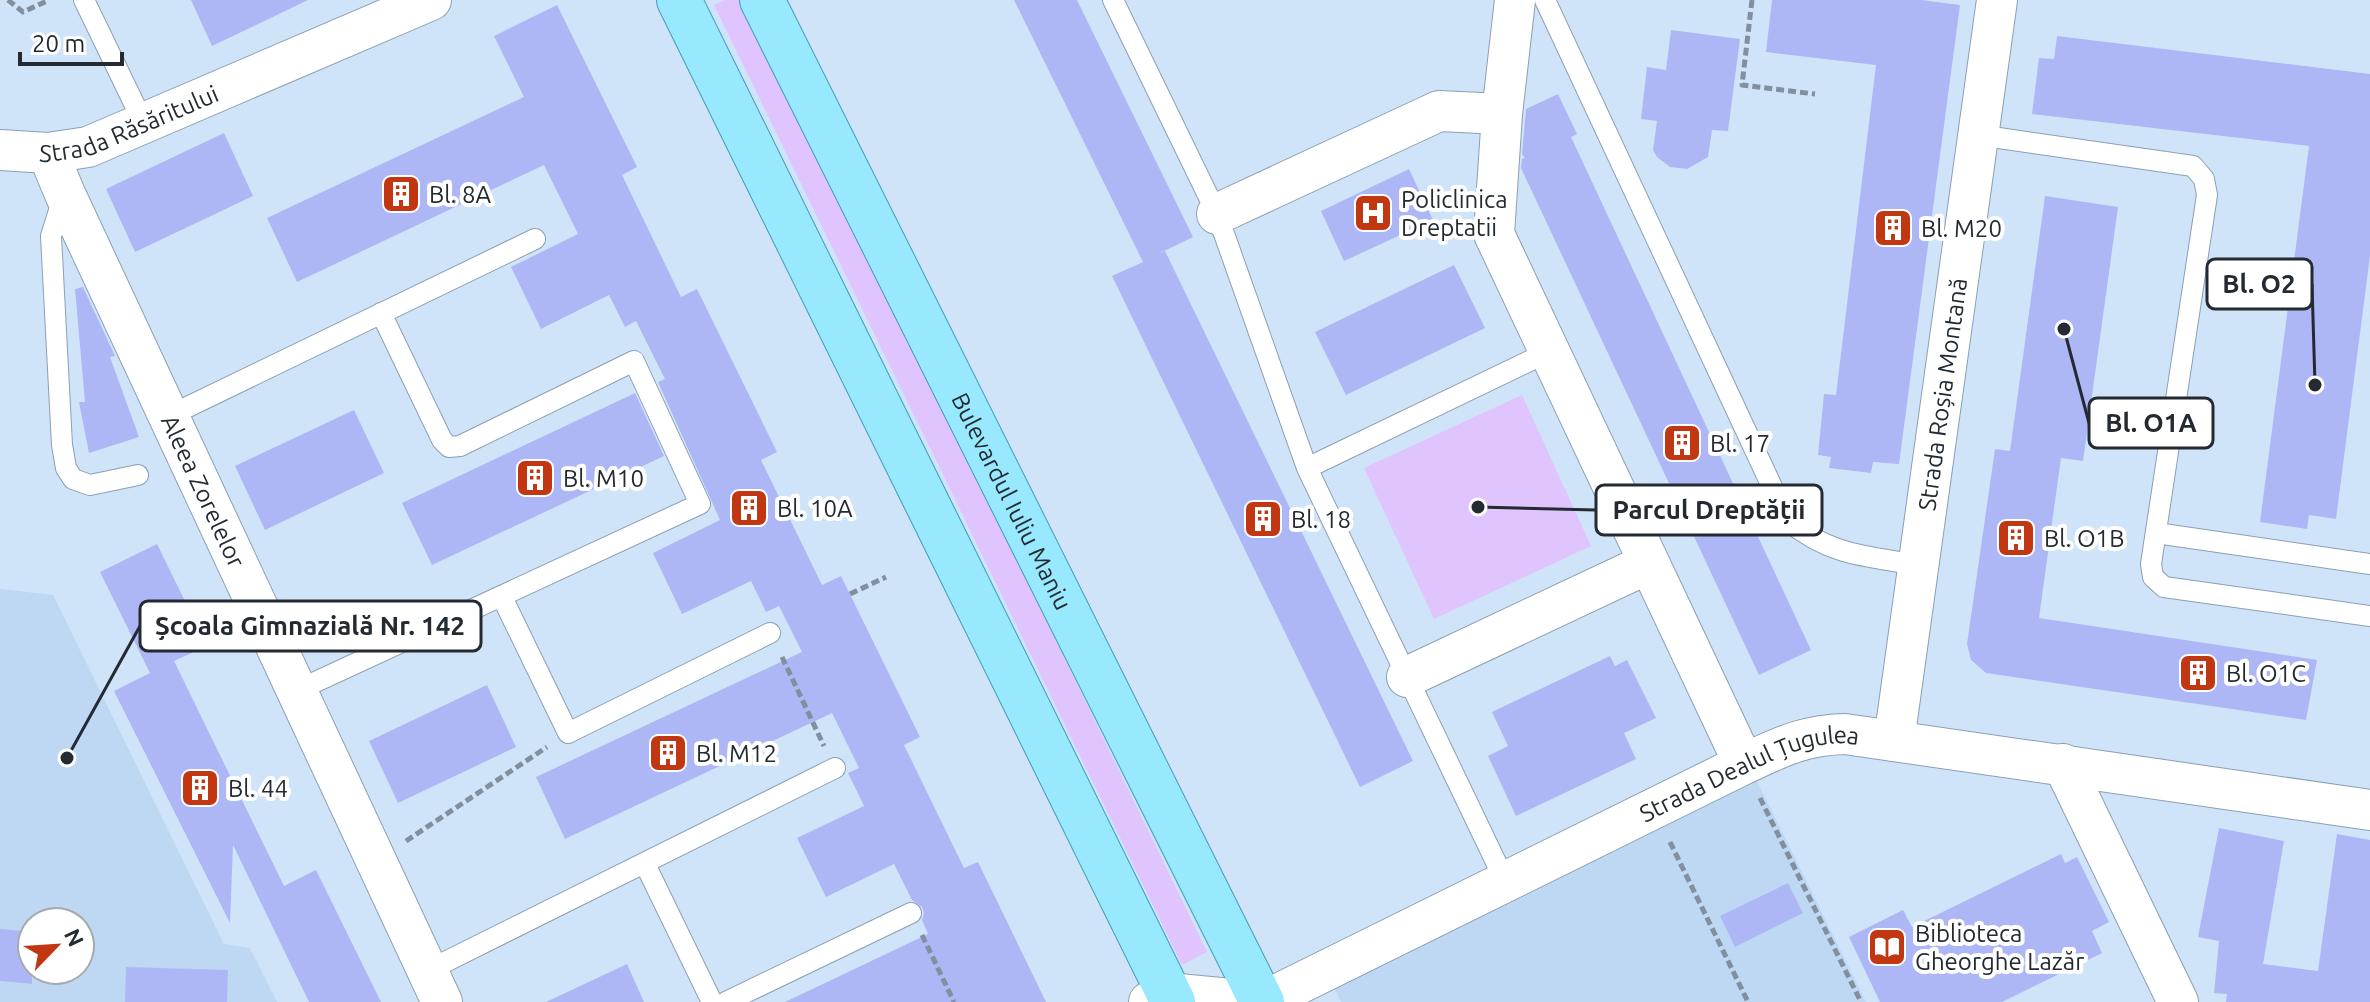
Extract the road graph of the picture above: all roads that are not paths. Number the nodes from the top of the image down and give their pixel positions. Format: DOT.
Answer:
graph roads {
  1 [pos="84,0"];
  2 [pos="431,0"];
  3 [pos="679,0"];
  4 [pos="762,0"];
  5 [pos="1113,0"];
  6 [pos="1515,0"];
  7 [pos="1545,0"];
  8 [pos="1997,0"];
  9 [pos="1502,114"];
  10 [pos="144,124"];
  11 [pos="1978,135"];
  12 [pos="0,150"];
  13 [pos="48,153"];
  14 [pos="65,194"];
  15 [pos="1217,214"];
  16 [pos="535,239"];
  17 [pos="381,313"];
  18 [pos="1548,352"];
  19 [pos="169,416"];
  20 [pos="1307,468"];
  21 [pos="138,475"];
  22 [pos="2156,533"];
  23 [pos="1647,564"];
  24 [pos="2370,564"];
  25 [pos="1918,565"];
  26 [pos="502,597"];
  27 [pos="2370,616"];
  28 [pos="770,633"];
  29 [pos="1407,677"];
  30 [pos="296,691"];
  31 [pos="1894,741"];
  32 [pos="1744,764"];
  33 [pos="2063,764"];
  34 [pos="835,768"];
  35 [pos="2370,810"];
  36 [pos="645,864"];
  37 [pos="1506,883"];
  38 [pos="911,913"];
  39 [pos="435,986"];
  40 [pos="1163,999"];
  41 [pos="712,1002"];
  42 [pos="726,1002"];
  43 [pos="1262,1002"];
  44 [pos="2178,1002"];
  1 -- 10 [label="lane"];
  2 -- 10 [label="street, Strada Răsăritului"];
  3 -- 40 [label="main road"];
  4 -- 43 [label="main road, Bulevardul Iuliu Maniu"];
  5 -- 15 [label="lane"];
  6 -- 9 [label="street"];
  7 -- 25 [label="lane"];
  8 -- 11 [label="street, Strada Roșia Montană"];
  9 -- 15 [label="street"];
  9 -- 18 [label="street"];
  10 -- 13 [label="street, Strada Răsăritului"];
  11 -- 22 [label="lane"];
  11 -- 25 [label="street, Strada Roșia Montană"];
  12 -- 13 [label="street, Strada Răsăritului"];
  13 -- 14 [label="street, Aleea Zorelelor"];
  14 -- 19 [label="street, Aleea Zorelelor"];
  14 -- 21 [label="lane"];
  15 -- 20 [label="lane"];
  16 -- 17 [label="lane"];
  17 -- 19 [label="lane"];
  17 -- 26 [label="lane"];
  18 -- 20 [label="lane"];
  18 -- 23 [label="street"];
  19 -- 30 [label="street, Aleea Zorelelor"];
  20 -- 29 [label="lane"];
  22 -- 24 [label="lane"];
  22 -- 27 [label="lane"];
  23 -- 29 [label="street"];
  23 -- 32 [label="street"];
  25 -- 31 [label="street, Strada Roșia Montană"];
  26 -- 28 [label="lane"];
  26 -- 30 [label="lane"];
  29 -- 37 [label="lane"];
  30 -- 39 [label="street, Aleea Zorelelor"];
  31 -- 32 [label="street, Strada Dealul Țugulea"];
  31 -- 33 [label="street, Strada Dealul Țugulea"];
  32 -- 37 [label="street, Strada Dealul Țugulea"];
  33 -- 35 [label="street, Strada Dealul Țugulea"];
  33 -- 44 [label="street"];
  34 -- 36 [label="lane"];
  36 -- 39 [label="lane"];
  36 -- 41 [label="lane"];
  37 -- 43 [label="street, Strada Dealul Țugulea"];
  38 -- 42 [label="lane"];
  40 -- 43 [label="street"];
}
